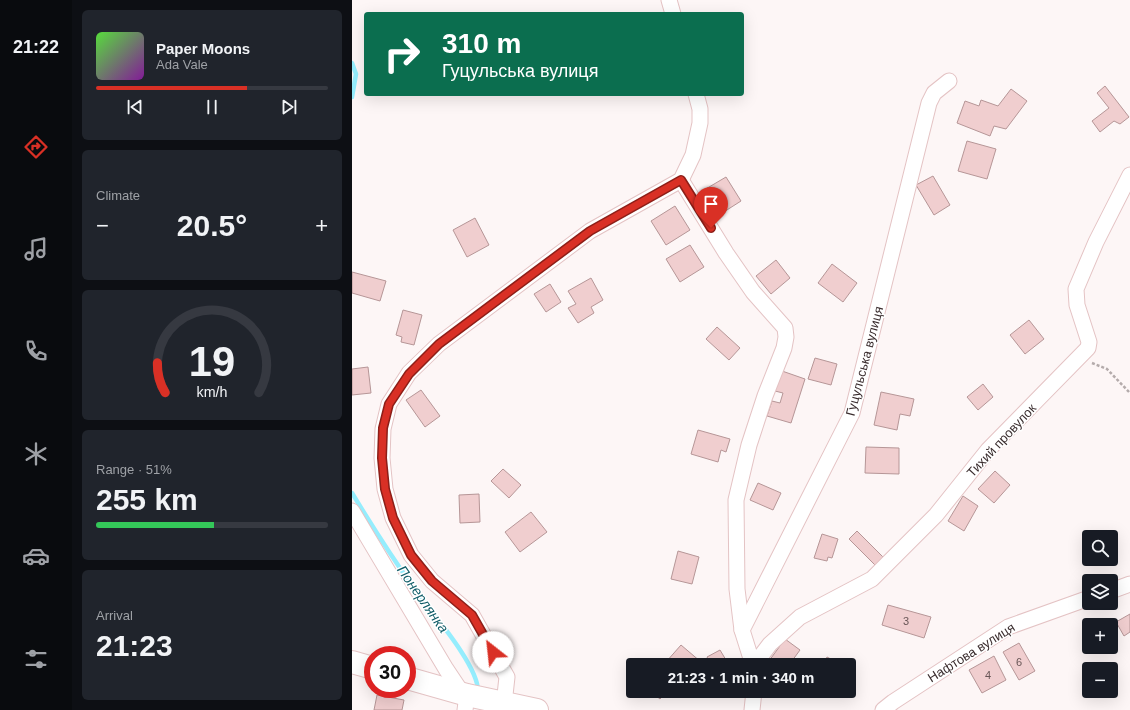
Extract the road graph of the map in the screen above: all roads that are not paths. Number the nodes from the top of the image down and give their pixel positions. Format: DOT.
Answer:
graph roads {
  1 [pos="669,0"];
  2 [pos="672,12"];
  3 [pos="949,81"];
  4 [pos="697,96"];
  5 [pos="1130,175"];
  6 [pos="681,180"];
  7 [pos="352,511"];
  8 [pos="1130,584"];
  9 [pos="1118,588"];
  10 [pos="1082,601"];
  11 [pos="742,630"];
  12 [pos="752,658"];
  13 [pos="759,658"];
  14 [pos="352,662"];
  15 [pos="364,665"];
  16 [pos="416,681"];
  17 [pos="753,698"];
  18 [pos="477,700"];
  19 [pos="537,710"];
  20 [pos="752,710"];
  21 [pos="883,710"];
  1 -- 2 [label="street"];
  3 -- 11 [label="street, Гуцульська вулиця"];
  4 -- 6 [label="street"];
  5 -- 13 [label="street, Тихий провулок"];
  6 -- 11 [label="street"];
  6 -- 18 [label="street"];
  7 -- 18 [label="street"];
  8 -- 9 [label="street"];
  10 -- 21 [label="street, Нафтова вулиця"];
  11 -- 12 [label="street"];
  14 -- 15 [label="main road"];
  16 -- 18 [label="main road"];
  17 -- 20 [label="street"];
  18 -- 19 [label="main road"];
}
